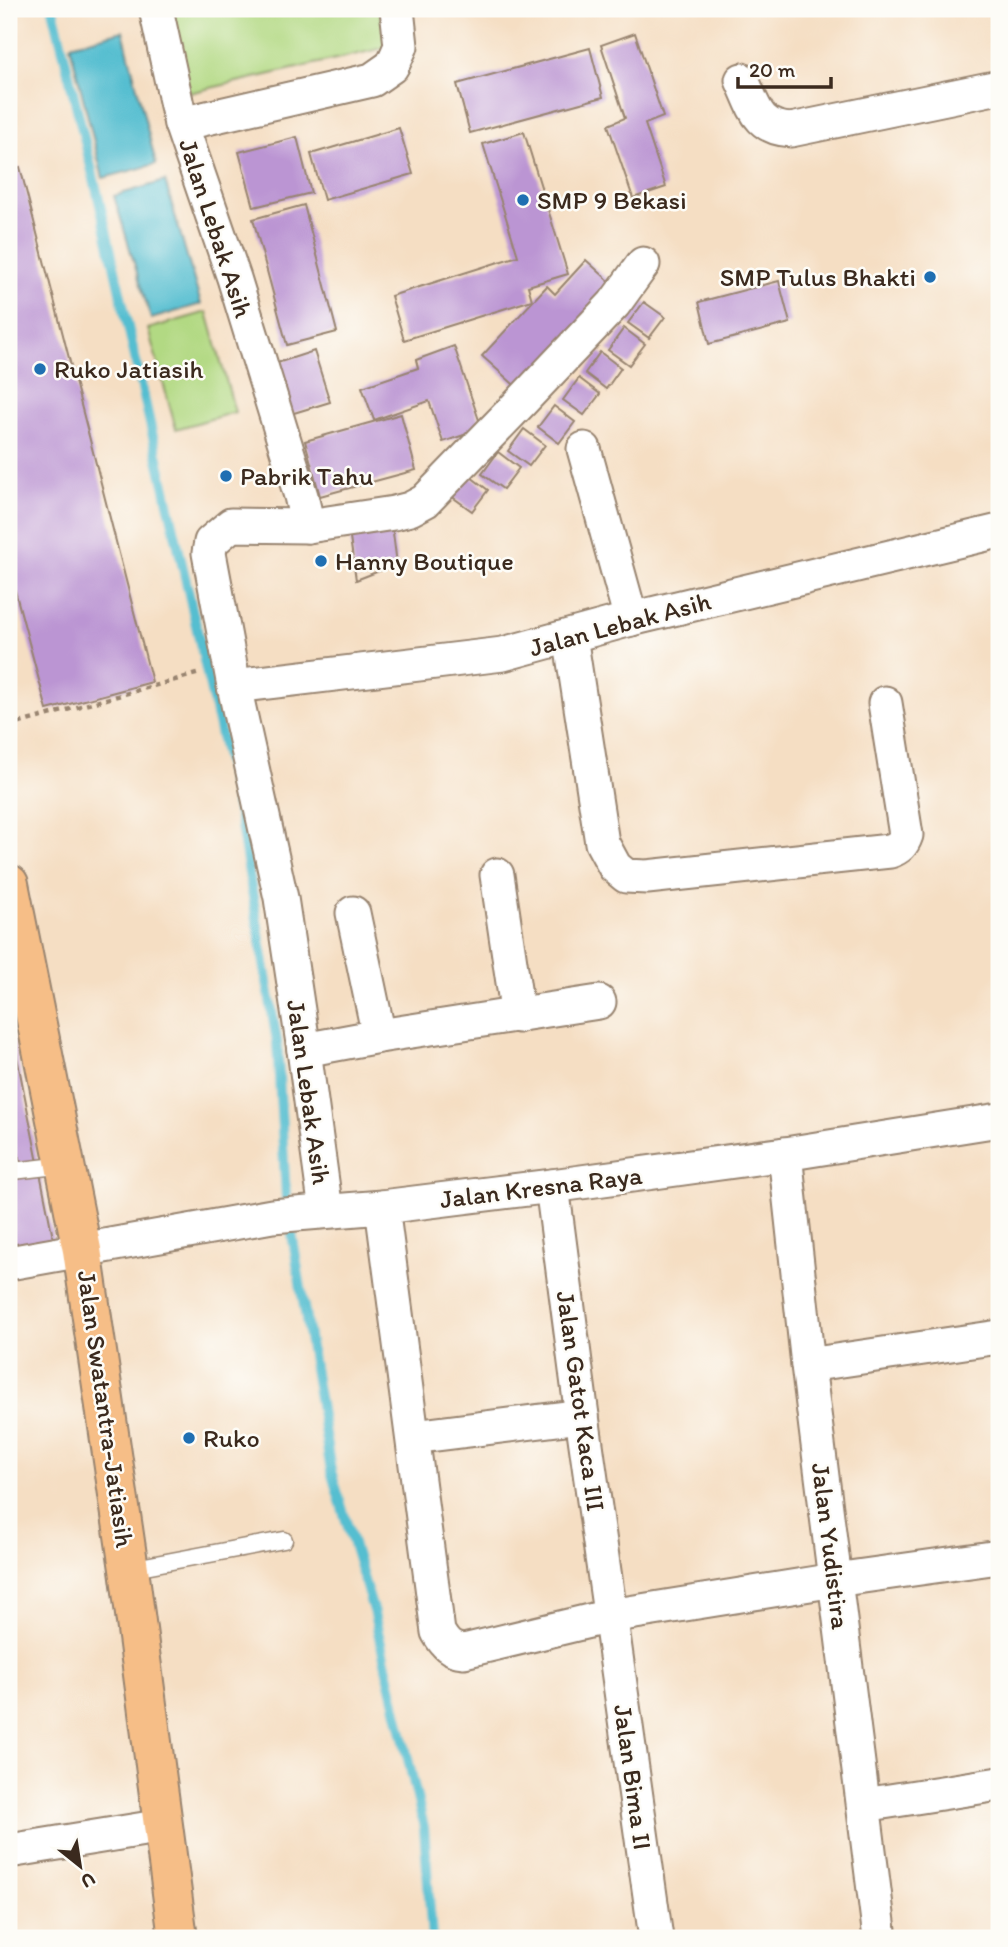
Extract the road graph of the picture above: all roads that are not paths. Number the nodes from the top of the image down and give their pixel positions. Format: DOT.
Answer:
graph roads {
  1 [pos="156,9"];
  2 [pos="397,9"];
  3 [pos="742,80"];
  4 [pos="999,87"];
  5 [pos="181,124"];
  6 [pos="643,264"];
  7 [pos="584,449"];
  8 [pos="307,526"];
  9 [pos="999,531"];
  10 [pos="631,619"];
  11 [pos="570,636"];
  12 [pos="234,686"];
  13 [pos="885,703"];
  14 [pos="497,875"];
  15 [pos="9,884"];
  16 [pos="354,913"];
  17 [pos="599,1003"];
  18 [pos="519,1016"];
  19 [pos="379,1036"];
  20 [pos="304,1050"];
  21 [pos="999,1120"];
  22 [pos="9,1150"];
  23 [pos="785,1154"];
  24 [pos="65,1165"];
  25 [pos="552,1186"];
  26 [pos="382,1207"];
  27 [pos="318,1211"];
  28 [pos="82,1250"];
  29 [pos="9,1263"];
  30 [pos="999,1337"];
  31 [pos="808,1365"];
  32 [pos="582,1416"];
  33 [pos="413,1437"];
  34 [pos="284,1540"];
  35 [pos="999,1557"];
  36 [pos="129,1569"];
  37 [pos="835,1580"];
  38 [pos="610,1616"];
  39 [pos="999,1784"];
  40 [pos="864,1805"];
  41 [pos="163,1826"];
  42 [pos="9,1851"];
  43 [pos="178,1938"];
  44 [pos="656,1938"];
  45 [pos="880,1938"];
  1 -- 5 [label="street, Jalan Lebak Asih"];
  2 -- 5 [label="street"];
  3 -- 4 [label="street"];
  5 -- 8 [label="street, Jalan Lebak Asih"];
  6 -- 8 [label="street, Jalan Lebak Asih"];
  7 -- 10 [label="street"];
  8 -- 12 [label="street, Jalan Lebak Asih"];
  9 -- 10 [label="street, Jalan Lebak Asih"];
  10 -- 11 [label="street, Jalan Lebak Asih"];
  11 -- 12 [label="street, Jalan Lebak Asih"];
  11 -- 13 [label="street"];
  12 -- 20 [label="street, Jalan Lebak Asih"];
  14 -- 18 [label="street"];
  15 -- 24 [label="main road, Jalan Swatantra-Jatiasih"];
  16 -- 19 [label="street"];
  17 -- 18 [label="street"];
  18 -- 19 [label="street"];
  19 -- 20 [label="street"];
  20 -- 27 [label="street, Jalan Lebak Asih"];
  21 -- 23 [label="street, Jalan Kresna Raya"];
  22 -- 24 [label="lane"];
  23 -- 25 [label="street, Jalan Kresna Raya"];
  23 -- 31 [label="street, Jalan Yudistira"];
  24 -- 28 [label="main road, Jalan Swatantra-Jatiasih"];
  25 -- 26 [label="street, Jalan Kresna Raya"];
  25 -- 32 [label="street, Jalan Gatot Kaca III"];
  26 -- 27 [label="street, Jalan Kresna Raya"];
  26 -- 33 [label="street"];
  27 -- 28 [label="street, Jalan Kresna Raya"];
  28 -- 29 [label="street, Jalan Kresna Raya"];
  28 -- 36 [label="main road, Jalan Swatantra-Jatiasih"];
  30 -- 31 [label="street"];
  31 -- 37 [label="street, Jalan Yudistira"];
  32 -- 33 [label="street"];
  32 -- 38 [label="street, Jalan Gatot Kaca III"];
  33 -- 38 [label="street"];
  34 -- 36 [label="lane"];
  35 -- 37 [label="street"];
  36 -- 41 [label="main road, Jalan Swatantra-Jatiasih"];
  37 -- 38 [label="street"];
  37 -- 40 [label="street, Jalan Yudistira"];
  38 -- 44 [label="street, Jalan Bima II"];
  39 -- 40 [label="street"];
  40 -- 45 [label="street, Jalan Yudistira"];
  41 -- 42 [label="street"];
  41 -- 43 [label="main road, Jalan Swatantra-Jatiasih"];
}
